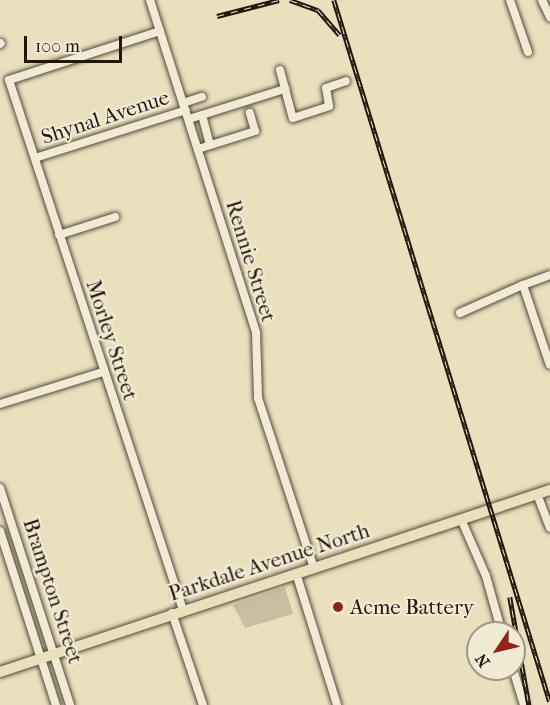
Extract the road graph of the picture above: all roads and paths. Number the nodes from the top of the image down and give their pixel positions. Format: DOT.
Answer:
graph roads {
  1 [pos="150,0"];
  2 [pos="510,0"];
  3 [pos="542,0"];
  4 [pos="550,17"];
  5 [pos="160,31"];
  6 [pos="528,52"];
  7 [pos="280,70"];
  8 [pos="346,81"];
  9 [pos="285,89"];
  10 [pos="202,96"];
  11 [pos="185,106"];
  12 [pos="250,113"];
  13 [pos="202,115"];
  14 [pos="189,119"];
  15 [pos="210,145"];
  16 [pos="198,149"];
  17 [pos="34,158"];
  18 [pos="115,217"];
  19 [pos="59,235"];
  20 [pos="550,275"];
  21 [pos="523,285"];
  22 [pos="460,313"];
  23 [pos="550,365"];
  24 [pos="103,372"];
  25 [pos="0,404"];
  26 [pos="0,488"];
  27 [pos="550,490"];
  28 [pos="537,494"];
  29 [pos="461,519"];
  30 [pos="550,528"];
  31 [pos="0,531"];
  32 [pos="314,568"];
  33 [pos="296,573"];
  34 [pos="178,612"];
  35 [pos="499,621"];
  36 [pos="56,654"];
  37 [pos="41,658"];
  38 [pos="0,672"];
  39 [pos="517,681"];
  40 [pos="56,705"];
  41 [pos="70,705"];
  42 [pos="203,705"];
  43 [pos="337,705"];
  44 [pos="524,705"];
  1 -- 5 [label="street, Rennie Street"];
  2 -- 6 [label="street"];
  3 -- 4 [label="street"];
  5 -- 11 [label="street, Rennie Street"];
  5 -- 17 [label="street, Morley Street"];
  7 -- 9 [label="street"];
  8 -- 9 [label="street"];
  9 -- 13 [label="street"];
  10 -- 11 [label="street, Shynal Avenue"];
  11 -- 14 [label="street, Rennie Street"];
  11 -- 17 [label="street, Shynal Avenue"];
  12 -- 15 [label="street"];
  13 -- 14 [label="street"];
  13 -- 15 [label="street"];
  14 -- 16 [label="street, Rennie Street"];
  15 -- 16 [label="street"];
  16 -- 32 [label="street, Rennie Street"];
  17 -- 19 [label="street, Morley Street"];
  18 -- 19 [label="street"];
  19 -- 24 [label="street, Morley Street"];
  20 -- 21 [label="street"];
  21 -- 22 [label="street"];
  21 -- 23 [label="street"];
  24 -- 25 [label="street"];
  24 -- 34 [label="street, Morley Street"];
  26 -- 36 [label="street, Brampton Street"];
  27 -- 28 [label="main road, Parkdale Avenue North"];
  28 -- 29 [label="main road, Parkdale Avenue North"];
  28 -- 30 [label="street"];
  29 -- 32 [label="main road, Parkdale Avenue North"];
  29 -- 35 [label="street"];
  31 -- 37 [label="street, Brampton Street"];
  32 -- 33 [label="main road, Parkdale Avenue North"];
  33 -- 34 [label="main road, Parkdale Avenue North"];
  33 -- 43 [label="street"];
  34 -- 36 [label="main road, Parkdale Avenue North"];
  34 -- 42 [label="street, Morley Street"];
  36 -- 37 [label="main road, Parkdale Avenue North"];
  36 -- 41 [label="street, Brampton Street"];
  37 -- 38 [label="main road, Parkdale Avenue North"];
  37 -- 40 [label="street, Brampton Street"];
  39 -- 44 [label="street"];
}
